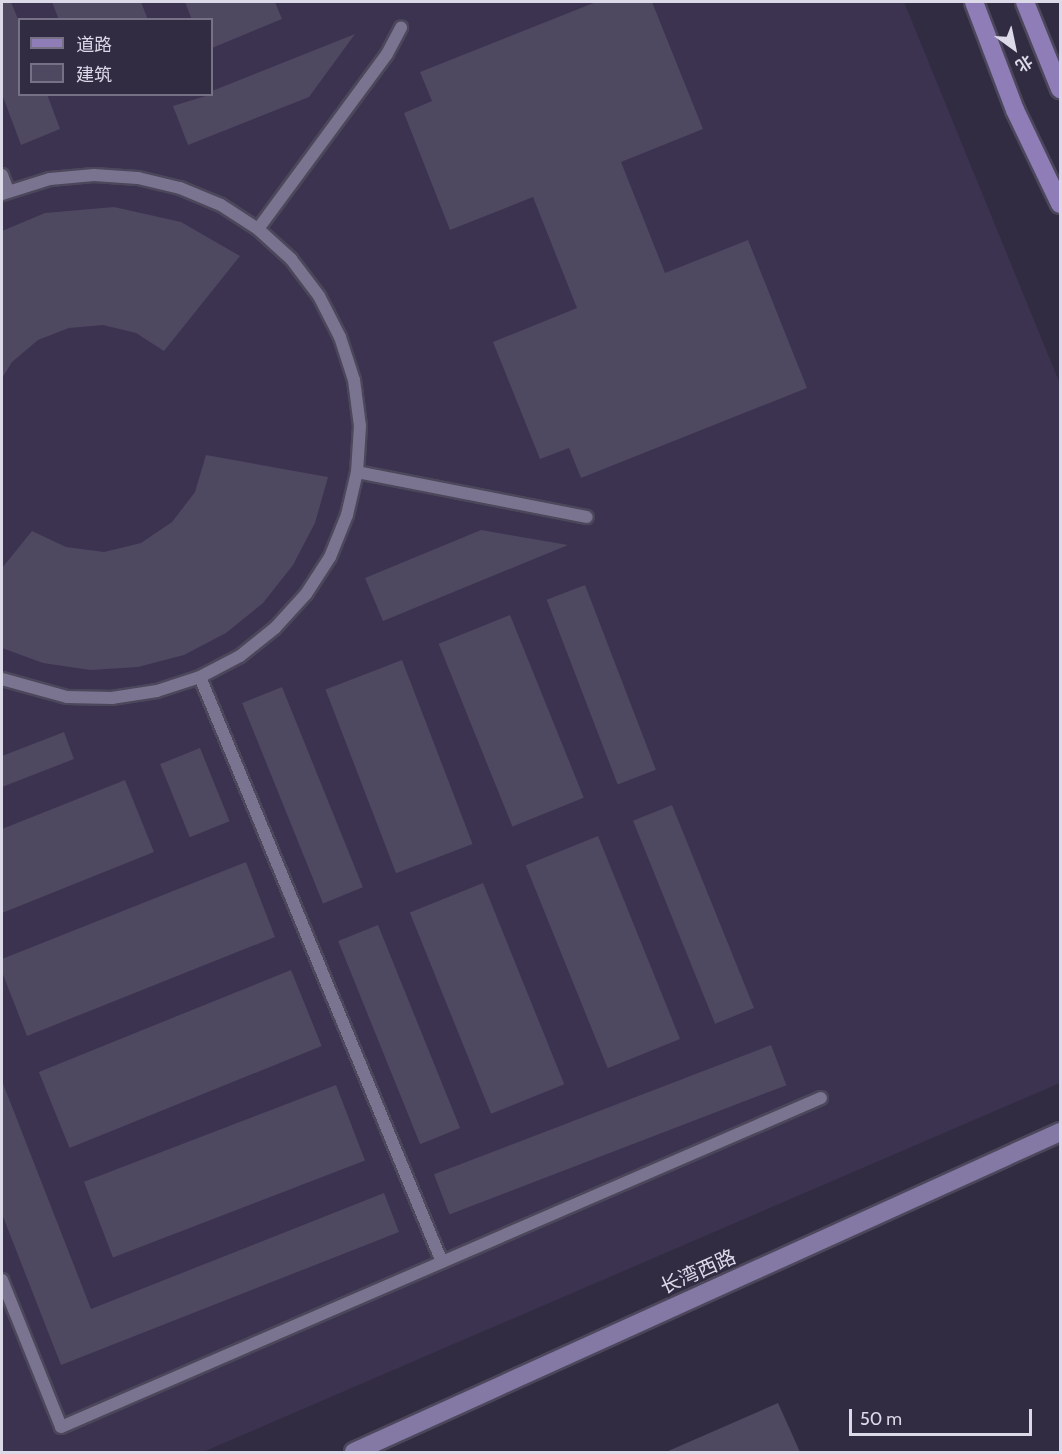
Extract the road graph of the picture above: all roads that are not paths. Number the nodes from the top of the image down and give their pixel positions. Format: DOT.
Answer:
graph roads {
  1 [pos="974,2"];
  2 [pos="1025,2"];
  3 [pos="401,28"];
  4 [pos="1060,89"];
  5 [pos="2,174"];
  6 [pos="5,193"];
  7 [pos="1060,204"];
  8 [pos="258,229"];
  9 [pos="357,472"];
  10 [pos="587,517"];
  11 [pos="200,677"];
  12 [pos="2,679"];
  13 [pos="821,1098"];
  14 [pos="1060,1132"];
  15 [pos="442,1262"];
  16 [pos="2,1280"];
  17 [pos="354,1452"];
  1 -- 7 [label="main road"];
  2 -- 4 [label="main road"];
  3 -- 8 [label="lane"];
  5 -- 6 [label="lane"];
  6 -- 8 [label="lane"];
  8 -- 9 [label="lane"];
  9 -- 10 [label="lane"];
  9 -- 11 [label="lane"];
  11 -- 12 [label="lane"];
  11 -- 15 [label="lane"];
  13 -- 15 [label="lane"];
  14 -- 17 [label="street, 长湾西路"];
  15 -- 16 [label="lane"];
}
